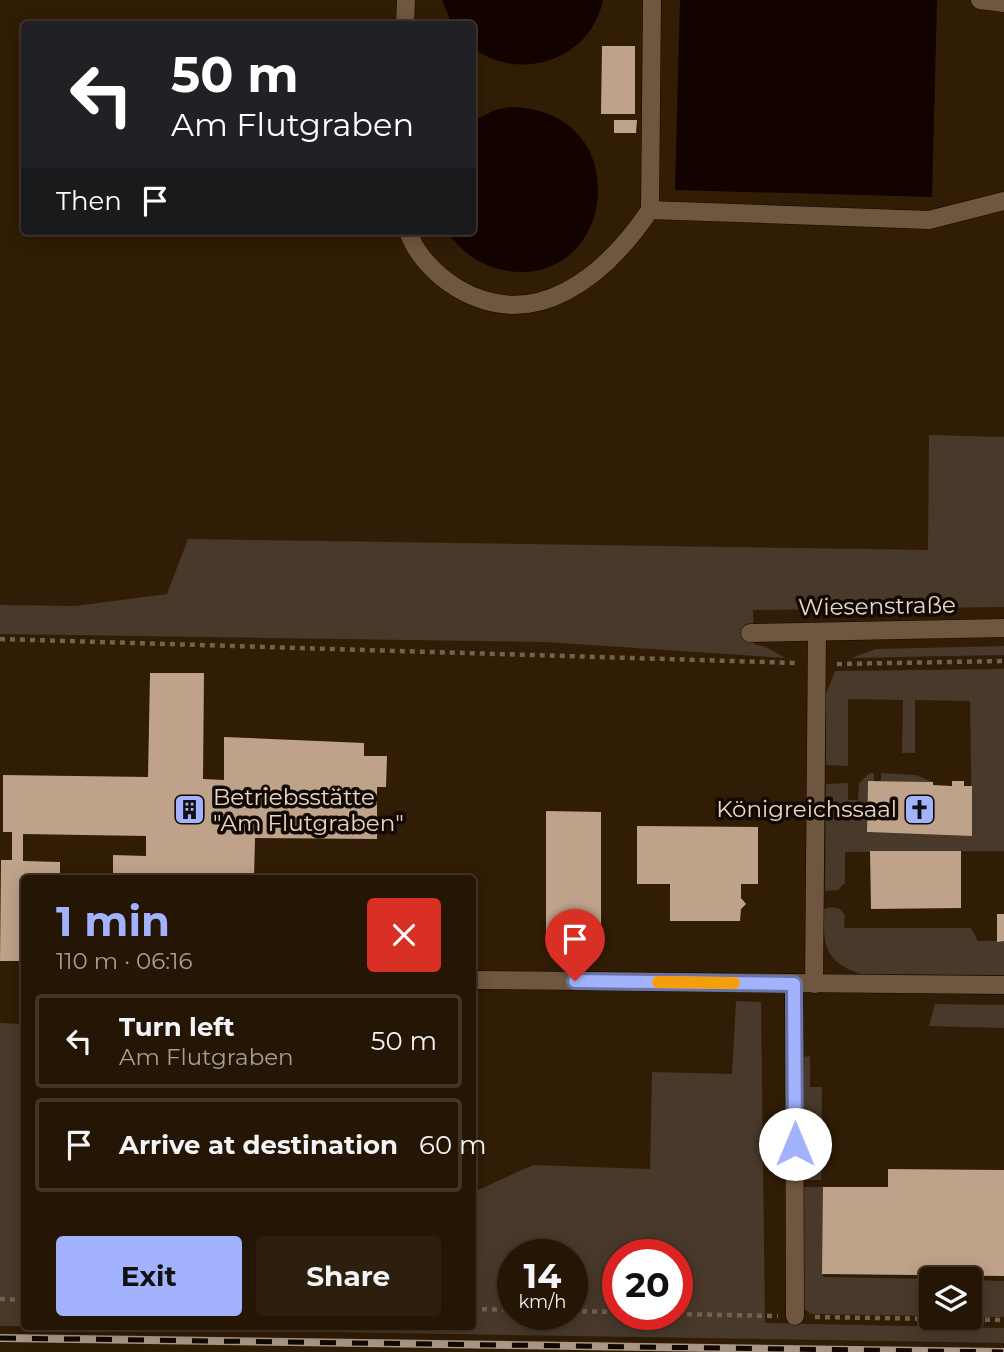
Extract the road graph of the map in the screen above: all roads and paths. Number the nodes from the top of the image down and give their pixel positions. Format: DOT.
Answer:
graph roads {
  1 [pos="406,0"];
  2 [pos="652,0"];
  3 [pos="981,0"];
  4 [pos="1004,3"];
  5 [pos="405,21"];
  6 [pos="1004,201"];
  7 [pos="650,211"];
  8 [pos="410,235"];
  9 [pos="1004,628"];
  10 [pos="817,632"];
  11 [pos="750,633"];
  12 [pos="0,639"];
  13 [pos="1004,661"];
  14 [pos="817,664"];
  15 [pos="476,980"];
  16 [pos="794,984"];
  17 [pos="814,984"];
  18 [pos="1004,985"];
  19 [pos="0,1299"];
  20 [pos="21,1300"];
  21 [pos="476,1309"];
  22 [pos="497,1310"];
  23 [pos="693,1314"];
  24 [pos="795,1316"];
  25 [pos="1004,1320"];
  1 -- 5 [label="lane"];
  2 -- 7 [label="lane"];
  3 -- 4 [label="lane"];
  6 -- 7 [label="lane"];
  7 -- 8 [label="lane"];
  9 -- 10 [label="lane, Wiesenstraße"];
  10 -- 11 [label="lane, Wiesenstraße"];
  10 -- 14 [label="lane"];
  12 -- 14 [label="path"];
  13 -- 14 [label="path"];
  14 -- 17 [label="lane"];
  15 -- 16 [label="lane"];
  16 -- 17 [label="lane"];
  16 -- 24 [label="lane"];
  17 -- 18 [label="lane"];
  19 -- 20 [label="path"];
  21 -- 22 [label="path"];
  23 -- 24 [label="path"];
  24 -- 25 [label="path"];
}
